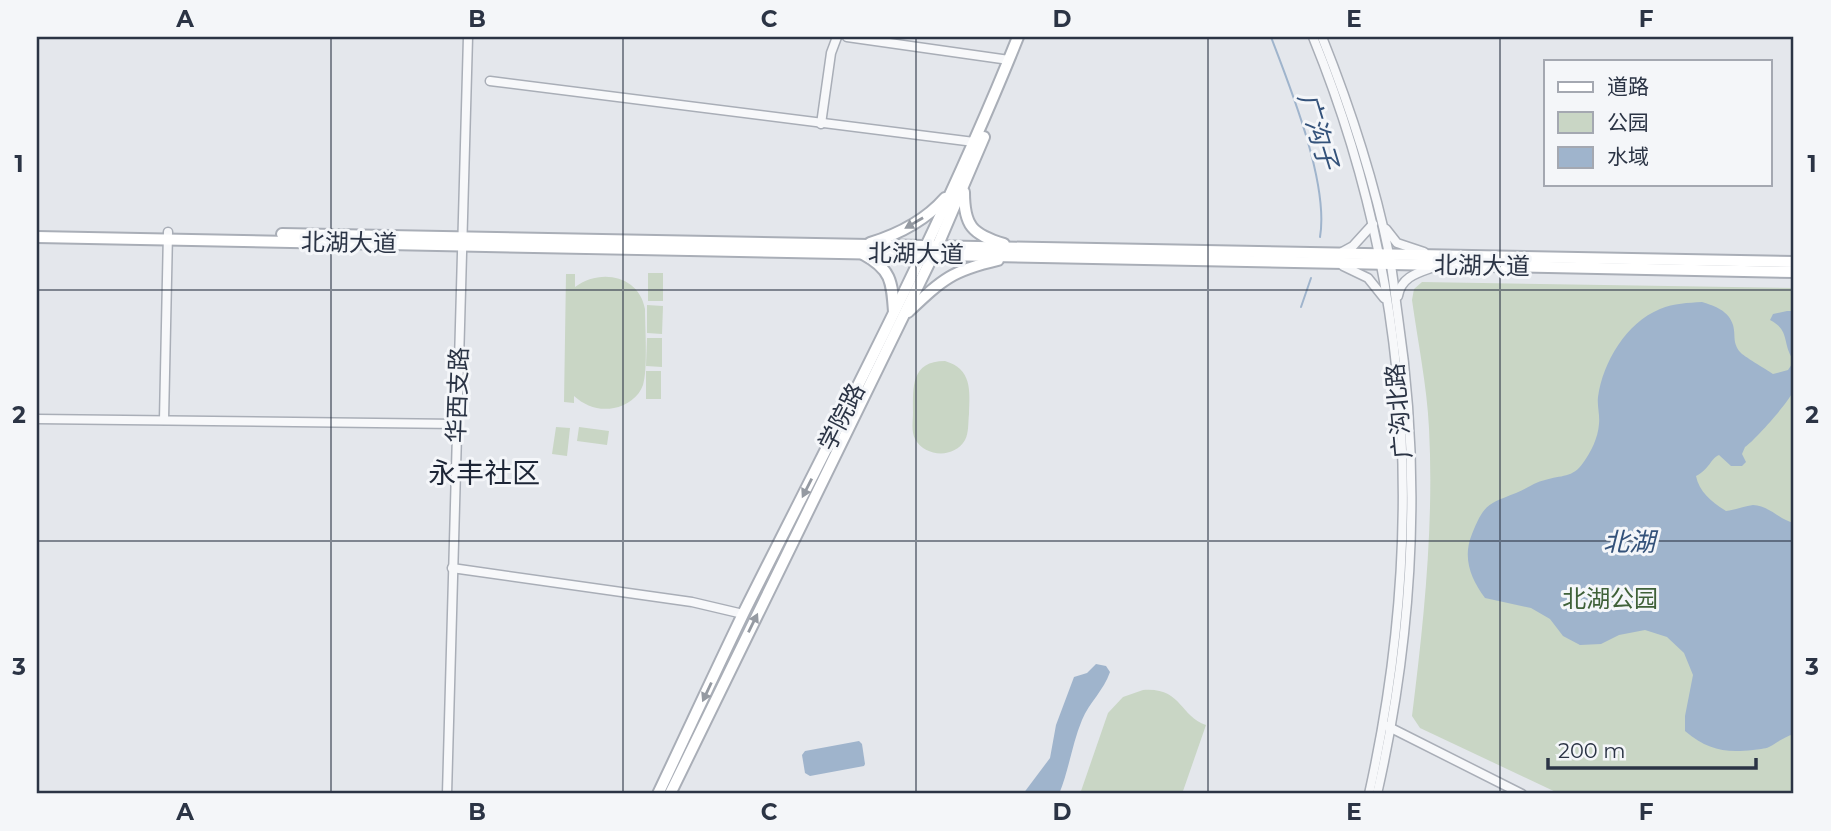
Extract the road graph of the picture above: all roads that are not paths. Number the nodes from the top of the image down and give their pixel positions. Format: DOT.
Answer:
graph roads {
  1 [pos="468,37"];
  2 [pos="837,37"];
  3 [pos="847,37"];
  4 [pos="1018,37"];
  5 [pos="1026,37"];
  6 [pos="1313,37"];
  7 [pos="1322,37"];
  8 [pos="1009,60"];
  9 [pos="490,81"];
  10 [pos="821,124"];
  11 [pos="974,142"];
  12 [pos="959,186"];
  13 [pos="1377,223"];
  14 [pos="37,230"];
  15 [pos="168,236"];
  16 [pos="37,237"];
  17 [pos="463,241"];
  18 [pos="861,249"];
  19 [pos="930,250"];
  20 [pos="1016,252"];
  21 [pos="1337,258"];
  22 [pos="1385,259"];
  23 [pos="1438,260"];
  24 [pos="1794,262"];
  25 [pos="1794,272"];
  26 [pos="1392,307"];
  27 [pos="899,315"];
  28 [pos="37,419"];
  29 [pos="164,420"];
  30 [pos="457,424"];
  31 [pos="452,568"];
  32 [pos="743,614"];
  33 [pos="1387,729"];
  34 [pos="447,794"];
  35 [pos="659,794"];
  36 [pos="670,794"];
  37 [pos="1369,794"];
  38 [pos="1377,794"];
  39 [pos="1510,794"];
  40 [pos="1522,794"];
  1 -- 17 [label="street, 华西支路"];
  2 -- 10 [label="street"];
  3 -- 8 [label="street"];
  4 -- 8 [label="main road, 学院路"];
  5 -- 12 [label="main road, 学院路"];
  6 -- 13 [label="street, 广沟北路"];
  7 -- 13 [label="street, 广沟北路"];
  8 -- 11 [label="main road, 学院路"];
  9 -- 10 [label="street"];
  10 -- 11 [label="street"];
  11 -- 12 [label="main road, 学院路"];
  12 -- 18 [label="main road, one-way"];
  12 -- 19 [label="main road, 学院路"];
  12 -- 20 [label="main road"];
  13 -- 21 [label="street"];
  13 -- 22 [label="street, 广沟北路"];
  13 -- 23 [label="street"];
  14 -- 15 [label="main road, 北湖大道"];
  15 -- 16 [label="main road, 北湖大道"];
  15 -- 17 [label="main road, 北湖大道"];
  15 -- 29 [label="street"];
  17 -- 18 [label="main road, 北湖大道"];
  17 -- 30 [label="street, 华西支路"];
  18 -- 19 [label="main road, 北湖大道"];
  18 -- 27 [label="main road"];
  19 -- 20 [label="main road, 北湖大道"];
  19 -- 27 [label="main road, 学院路"];
  20 -- 21 [label="main road, 北湖大道"];
  20 -- 27 [label="main road"];
  21 -- 22 [label="main road, 北湖大道"];
  21 -- 26 [label="street"];
  22 -- 23 [label="main road, 北湖大道"];
  22 -- 26 [label="street, 广沟北路"];
  23 -- 24 [label="main road, 北湖大道"];
  23 -- 25 [label="main road, 北湖大道"];
  23 -- 26 [label="street"];
  26 -- 33 [label="street, 广沟北路"];
  27 -- 32 [label="main road, 学院路, one-way"];
  36 -- 27 [label="main road, 学院路, one-way"];
  28 -- 29 [label="street"];
  29 -- 30 [label="street"];
  30 -- 31 [label="street, 华西支路"];
  31 -- 32 [label="street"];
  31 -- 34 [label="street, 华西支路"];
  32 -- 35 [label="main road, 学院路, one-way"];
  33 -- 37 [label="street, 广沟北路"];
  33 -- 38 [label="street, 广沟北路"];
  33 -- 39 [label="street"];
  33 -- 40 [label="street"];
}
